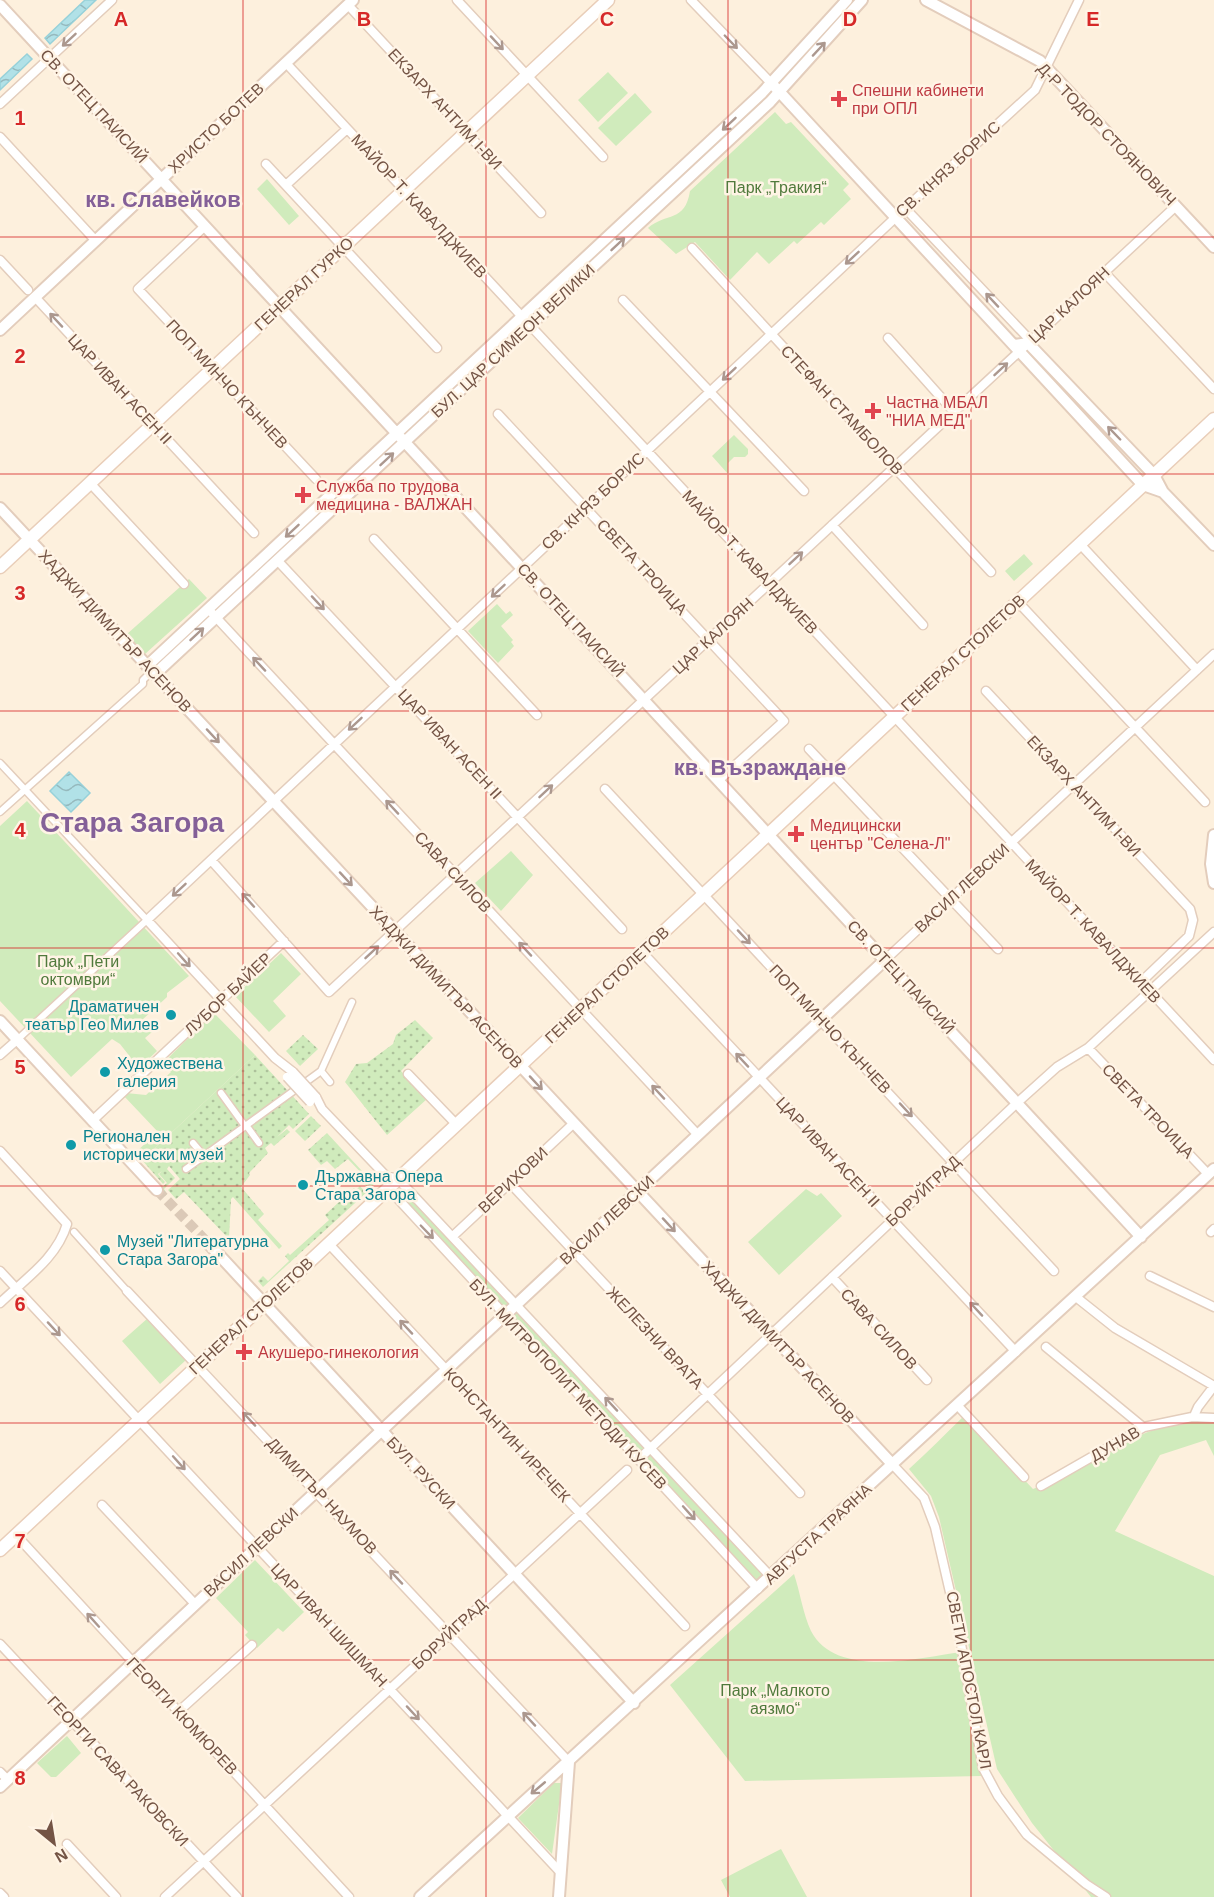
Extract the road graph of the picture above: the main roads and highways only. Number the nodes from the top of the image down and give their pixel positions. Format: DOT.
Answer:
graph roads {
  1 [pos="608,0"];
  2 [pos="1214,419"];
  3 [pos="0,567"];
  4 [pos="0,1550"];
  1 -- 3 [label="main road, ГЕНЕРАЛ ГУРКО"];
  2 -- 4 [label="main road, ГЕНЕРАЛ СТОЛЕТОВ"];
}
